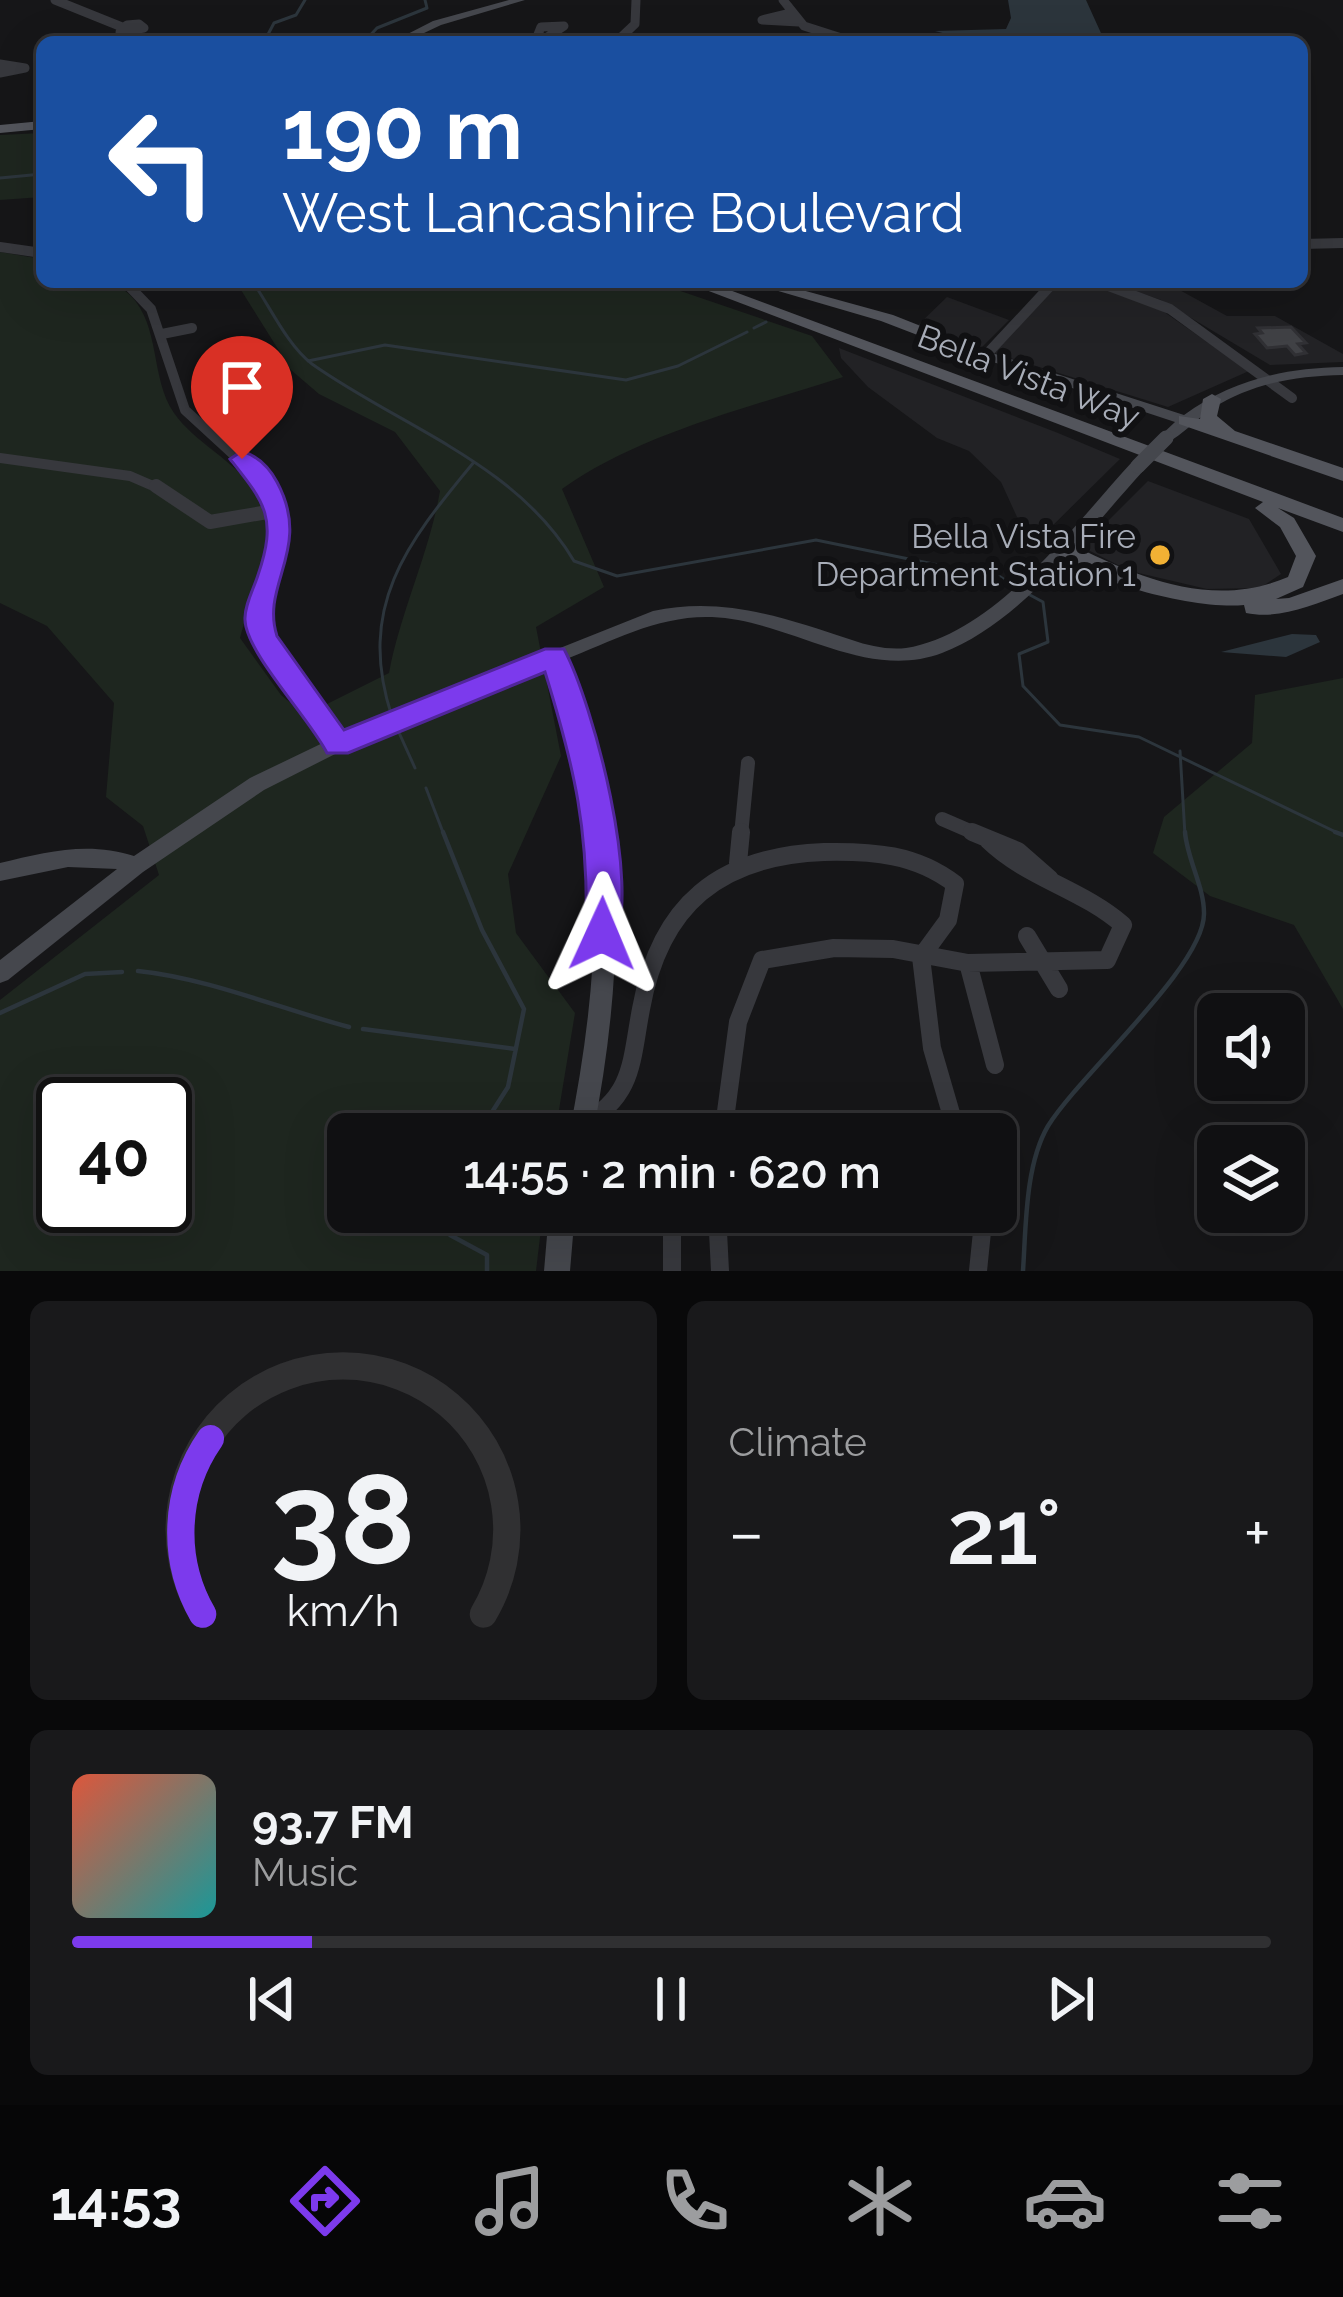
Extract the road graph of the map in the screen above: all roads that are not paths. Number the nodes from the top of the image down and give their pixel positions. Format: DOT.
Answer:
graph roads {
  1 [pos="55,0"];
  2 [pos="520,0"];
  3 [pos="636,0"];
  4 [pos="783,0"];
  5 [pos="790,13"];
  6 [pos="799,22"];
  7 [pos="122,27"];
  8 [pos="409,36"];
  9 [pos="622,36"];
  10 [pos="838,36"];
  11 [pos="36,123"];
  12 [pos="0,126"];
  13 [pos="1343,242"];
  14 [pos="1308,244"];
  15 [pos="0,247"];
  16 [pos="36,252"];
  17 [pos="132,288"];
  18 [pos="709,288"];
  19 [pos="739,288"];
  20 [pos="777,288"];
  21 [pos="1048,288"];
  22 [pos="1114,288"];
  23 [pos="192,328"];
  24 [pos="162,334"];
  25 [pos="986,355"];
  26 [pos="1343,371"];
  27 [pos="1265,377"];
  28 [pos="1292,398"];
  29 [pos="1212,399"];
  30 [pos="1185,420"];
  31 [pos="1094,434"];
  32 [pos="1242,440"];
  33 [pos="0,458"];
  34 [pos="1343,476"];
  35 [pos="279,510"];
  36 [pos="1343,511"];
  37 [pos="1343,525"];
  38 [pos="1050,557"];
  39 [pos="1343,586"];
  40 [pos="554,657"];
  41 [pos="346,742"];
  42 [pos="748,763"];
  43 [pos="942,819"];
  44 [pos="738,863"];
  45 [pos="136,866"];
  46 [pos="0,872"];
  47 [pos="1027,936"];
  48 [pos="921,958"];
  49 [pos="1043,958"];
  50 [pos="968,963"];
  51 [pos="0,973"];
  52 [pos="1059,989"];
  53 [pos="995,1066"];
  54 [pos="584,1113"];
  55 [pos="609,1113"];
  56 [pos="725,1113"];
  57 [pos="948,1113"];
  58 [pos="560,1233"];
  59 [pos="672,1233"];
  60 [pos="718,1233"];
  61 [pos="982,1233"];
  62 [pos="557,1271"];
  63 [pos="672,1271"];
  64 [pos="720,1271"];
  65 [pos="978,1271"];
  1 -- 7 [label="street"];
  2 -- 8 [label="main road"];
  3 -- 9 [label="street"];
  4 -- 5 [label="street"];
  5 -- 6 [label="street"];
  5 -- 6 [label="street"];
  6 -- 10 [label="street"];
  11 -- 12 [label="main road"];
  13 -- 14 [label="street"];
  15 -- 16 [label="street"];
  17 -- 24 [label="street"];
  18 -- 31 [label="main road, Bella Vista Way"];
  19 -- 36 [label="main road, Bella Vista Way"];
  20 -- 25 [label="main road"];
  21 -- 25 [label="street"];
  22 -- 27 [label="street"];
  23 -- 24 [label="street"];
  24 -- 35 [label="street"];
  25 -- 30 [label="main road"];
  26 -- 27 [label="main road"];
  27 -- 28 [label="street"];
  27 -- 29 [label="main road"];
  29 -- 30 [label="main road"];
  29 -- 32 [label="main road"];
  30 -- 32 [label="main road"];
  30 -- 38 [label="main road, bridge"];
  31 -- 37 [label="main road, Bella Vista Way"];
  31 -- 38 [label="main road"];
  32 -- 34 [label="main road"];
  33 -- 35 [label="street"];
  35 -- 41 [label="street"];
  38 -- 39 [label="main road"];
  38 -- 40 [label="main road"];
  40 -- 41 [label="main road"];
  40 -- 54 [label="main road"];
  41 -- 45 [label="main road"];
  42 -- 44 [label="street"];
  43 -- 49 [label="street"];
  44 -- 48 [label="street"];
  44 -- 55 [label="street"];
  45 -- 46 [label="main road"];
  45 -- 51 [label="main road"];
  47 -- 49 [label="street"];
  48 -- 50 [label="street"];
  48 -- 56 [label="street"];
  48 -- 57 [label="street"];
  49 -- 50 [label="street"];
  49 -- 52 [label="street"];
  50 -- 53 [label="street"];
  58 -- 62 [label="main road"];
  59 -- 63 [label="street"];
  60 -- 64 [label="street"];
  61 -- 65 [label="street"];
}
